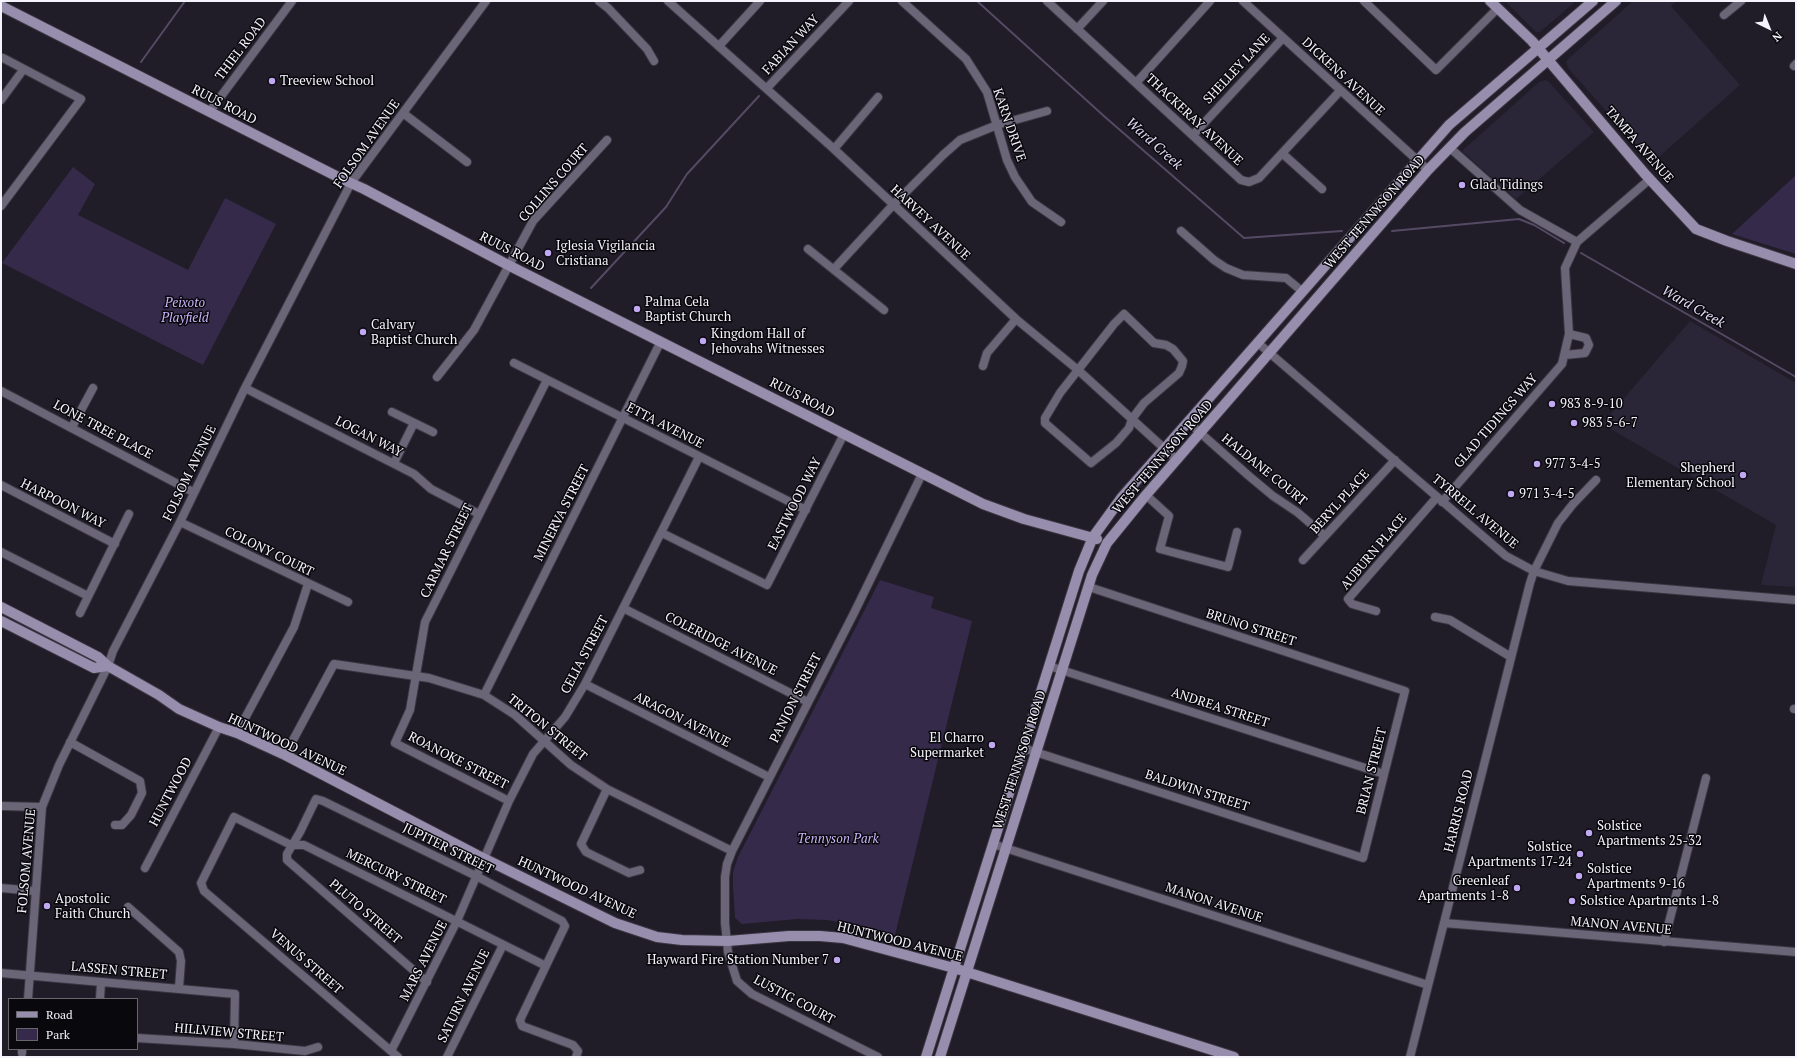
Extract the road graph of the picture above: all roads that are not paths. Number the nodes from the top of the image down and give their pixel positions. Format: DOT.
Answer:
graph roads {
  1 [pos="292,1"];
  2 [pos="486,1"];
  3 [pos="599,1"];
  4 [pos="760,1"];
  5 [pos="849,1"];
  6 [pos="902,1"];
  7 [pos="1047,1"];
  8 [pos="1103,1"];
  9 [pos="1210,1"];
  10 [pos="1242,1"];
  11 [pos="1364,1"];
  12 [pos="1490,1"];
  13 [pos="1593,1"];
  14 [pos="1616,1"];
  15 [pos="1741,1"];
  16 [pos="670,2"];
  17 [pos="1,6"];
  18 [pos="1498,8"];
  19 [pos="1724,15"];
  20 [pos="1077,29"];
  21 [pos="1283,38"];
  22 [pos="719,46"];
  23 [pos="1538,49"];
  24 [pos="3,58"];
  25 [pos="1547,60"];
  26 [pos="654,61"];
  27 [pos="23,70"];
  28 [pos="1136,83"];
  29 [pos="767,88"];
  30 [pos="1340,91"];
  31 [pos="878,98"];
  32 [pos="1,100"];
  33 [pos="210,111"];
  34 [pos="1047,111"];
  35 [pos="403,113"];
  36 [pos="997,125"];
  37 [pos="1193,135"];
  38 [pos="608,140"];
  39 [pos="1450,148"];
  40 [pos="834,149"];
  41 [pos="1283,154"];
  42 [pos="1417,160"];
  43 [pos="467,162"];
  44 [pos="1428,170"];
  45 [pos="1650,179"];
  46 [pos="351,183"];
  47 [pos="1322,189"];
  48 [pos="893,205"];
  49 [pos="1,206"];
  50 [pos="1061,222"];
  51 [pos="1181,231"];
  52 [pos="1577,242"];
  53 [pos="808,249"];
  54 [pos="508,264"];
  55 [pos="1796,264"];
  56 [pos="834,269"];
  57 [pos="1303,292"];
  58 [pos="884,310"];
  59 [pos="1016,319"];
  60 [pos="1569,334"];
  61 [pos="661,341"];
  62 [pos="1258,343"];
  63 [pos="1270,353"];
  64 [pos="1566,355"];
  65 [pos="514,363"];
  66 [pos="983,366"];
  67 [pos="1078,370"];
  68 [pos="438,377"];
  69 [pos="547,380"];
  70 [pos="93,388"];
  71 [pos="245,388"];
  72 [pos="1,391"];
  73 [pos="392,412"];
  74 [pos="623,418"];
  75 [pos="1132,419"];
  76 [pos="1188,422"];
  77 [pos="414,423"];
  78 [pos="72,428"];
  79 [pos="433,432"];
  80 [pos="1201,433"];
  81 [pos="844,434"];
  82 [pos="1164,449"];
  83 [pos="700,457"];
  84 [pos="1176,460"];
  85 [pos="1395,460"];
  86 [pos="394,463"];
  87 [pos="922,474"];
  88 [pos="1596,480"];
  89 [pos="1,486"];
  90 [pos="193,492"];
  91 [pos="1146,495"];
  92 [pos="1440,499"];
  93 [pos="806,510"];
  94 [pos="129,514"];
  95 [pos="479,514"];
  96 [pos="180,522"];
  97 [pos="662,532"];
  98 [pos="1237,532"];
  99 [pos="1325,536"];
  100 [pos="1093,537"];
  101 [pos="1107,543"];
  102 [pos="115,544"];
  103 [pos="1,552"];
  104 [pos="1303,560"];
  105 [pos="1534,571"];
  106 [pos="308,584"];
  107 [pos="1088,588"];
  108 [pos="88,596"];
  109 [pos="1796,600"];
  110 [pos="348,602"];
  111 [pos="1,607"];
  112 [pos="623,608"];
  113 [pos="1376,611"];
  114 [pos="80,613"];
  115 [pos="1435,617"];
  116 [pos="1,621"];
  117 [pos="1511,657"];
  118 [pos="108,666"];
  119 [pos="1049,666"];
  120 [pos="1062,670"];
  121 [pos="416,676"];
  122 [pos="585,684"];
  123 [pos="1405,691"];
  124 [pos="484,695"];
  125 [pos="808,702"];
  126 [pos="219,727"];
  127 [pos="237,733"];
  128 [pos="545,740"];
  129 [pos="70,742"];
  130 [pos="396,743"];
  131 [pos="1024,748"];
  132 [pos="1036,752"];
  133 [pos="285,755"];
  134 [pos="1384,774"];
  135 [pos="769,777"];
  136 [pos="1706,778"];
  137 [pos="607,789"];
  138 [pos="509,801"];
  139 [pos="1,806"];
  140 [pos="42,807"];
  141 [pos="115,824"];
  142 [pos="993,844"];
  143 [pos="291,845"];
  144 [pos="1006,848"];
  145 [pos="732,851"];
  146 [pos="484,858"];
  147 [pos="1363,858"];
  148 [pos="144,868"];
  149 [pos="640,870"];
  150 [pos="478,877"];
  151 [pos="201,883"];
  152 [pos="1,888"];
  153 [pos="35,891"];
  154 [pos="128,907"];
  155 [pos="457,921"];
  156 [pos="1444,923"];
  157 [pos="728,941"];
  158 [pos="1664,942"];
  159 [pos="503,945"];
  160 [pos="1796,952"];
  161 [pos="546,966"];
  162 [pos="954,968"];
  163 [pos="967,972"];
  164 [pos="1,973"];
  165 [pos="30,975"];
  166 [pos="101,982"];
  167 [pos="427,982"];
  168 [pos="1428,985"];
  169 [pos="179,988"];
  170 [pos="28,998"];
  171 [pos="100,998"];
  172 [pos="138,1038"];
  173 [pos="234,1044"];
  174 [pos="318,1047"];
  175 [pos="391,1051"];
  176 [pos="577,1054"];
  177 [pos="398,1057"];
  178 [pos="447,1057"];
  179 [pos="878,1057"];
  180 [pos="926,1057"];
  181 [pos="940,1057"];
  182 [pos="1234,1057"];
  183 [pos="1410,1057"];
  1 -- 33 [label="street, THIEL ROAD"];
  2 -- 35 [label="street, FOLSOM AVENUE"];
  3 -- 26 [label="street"];
  4 -- 22 [label="street"];
  5 -- 29 [label="street, FABIAN WAY"];
  6 -- 36 [label="street, KARN DRIVE"];
  7 -- 20 [label="street, THACKERAY AVENUE"];
  8 -- 20 [label="street"];
  9 -- 28 [label="street"];
  10 -- 21 [label="street, DICKENS AVENUE"];
  11 -- 18 [label="street"];
  12 -- 18 [label="street, TAMPA AVENUE"];
  13 -- 23 [label="street, WEST TENNYSON ROAD"];
  14 -- 25 [label="street, WEST TENNYSON ROAD"];
  15 -- 19 [label="street"];
  16 -- 22 [label="street, HARVEY AVENUE"];
  17 -- 33 [label="street, RUUS ROAD"];
  18 -- 23 [label="street, TAMPA AVENUE"];
  20 -- 28 [label="street, THACKERAY AVENUE"];
  21 -- 30 [label="street, DICKENS AVENUE"];
  21 -- 37 [label="street, SHELLEY LANE"];
  22 -- 29 [label="street, HARVEY AVENUE"];
  23 -- 25 [label="street, TAMPA AVENUE"];
  23 -- 42 [label="street, WEST TENNYSON ROAD"];
  24 -- 27 [label="street"];
  25 -- 39 [label="street, WEST TENNYSON ROAD"];
  25 -- 45 [label="street, TAMPA AVENUE"];
  27 -- 32 [label="street"];
  27 -- 49 [label="street"];
  28 -- 37 [label="street, THACKERAY AVENUE"];
  29 -- 40 [label="street, HARVEY AVENUE"];
  30 -- 41 [label="street, THACKERAY AVENUE"];
  30 -- 42 [label="street, DICKENS AVENUE"];
  31 -- 40 [label="street"];
  33 -- 46 [label="street, RUUS ROAD"];
  34 -- 36 [label="street"];
  35 -- 43 [label="street"];
  35 -- 46 [label="street, FOLSOM AVENUE"];
  36 -- 48 [label="street"];
  36 -- 50 [label="street, KARN DRIVE"];
  37 -- 41 [label="street, THACKERAY AVENUE"];
  38 -- 54 [label="street, COLLINS COURT"];
  39 -- 44 [label="street, WEST TENNYSON ROAD"];
  39 -- 52 [label="street"];
  40 -- 48 [label="street, HARVEY AVENUE"];
  41 -- 47 [label="street"];
  42 -- 44 [label="street, DICKENS AVENUE"];
  42 -- 57 [label="street, WEST TENNYSON ROAD"];
  44 -- 63 [label="street, WEST TENNYSON ROAD"];
  45 -- 52 [label="street, GLAD TIDINGS WAY"];
  45 -- 55 [label="street, TAMPA AVENUE"];
  46 -- 54 [label="street, RUUS ROAD"];
  46 -- 71 [label="street, FOLSOM AVENUE"];
  48 -- 56 [label="street"];
  48 -- 59 [label="street, HARVEY AVENUE"];
  51 -- 57 [label="street"];
  52 -- 60 [label="street, GLAD TIDINGS WAY"];
  53 -- 56 [label="street"];
  54 -- 61 [label="street, RUUS ROAD"];
  54 -- 68 [label="street, COLLINS COURT"];
  56 -- 58 [label="street"];
  57 -- 62 [label="street, WEST TENNYSON ROAD"];
  59 -- 66 [label="street"];
  59 -- 67 [label="street, HARVEY AVENUE"];
  60 -- 64 [label="street, GLAD TIDINGS WAY"];
  60 -- 64 [label="street"];
  61 -- 74 [label="street, MINERVA STREET"];
  61 -- 81 [label="street, RUUS ROAD"];
  62 -- 63 [label="street, TYRRELL AVENUE"];
  62 -- 76 [label="street, WEST TENNYSON ROAD"];
  63 -- 80 [label="street, WEST TENNYSON ROAD"];
  63 -- 85 [label="street, TYRRELL AVENUE"];
  64 -- 92 [label="street, GLAD TIDINGS WAY"];
  65 -- 69 [label="street, ETTA AVENUE"];
  67 -- 75 [label="street, HARVEY AVENUE"];
  67 -- 75 [label="street"];
  67 -- 75 [label="street"];
  69 -- 74 [label="street, ETTA AVENUE"];
  69 -- 95 [label="street, CARMAR STREET"];
  70 -- 78 [label="street"];
  71 -- 86 [label="street, LOGAN WAY"];
  71 -- 90 [label="street, FOLSOM AVENUE"];
  72 -- 78 [label="street, LONE TREE PLACE"];
  73 -- 77 [label="street"];
  74 -- 83 [label="street, ETTA AVENUE"];
  74 -- 124 [label="street, MINERVA STREET"];
  75 -- 82 [label="street, HARVEY AVENUE"];
  76 -- 80 [label="street, HALDANE COURT"];
  76 -- 82 [label="street, WEST TENNYSON ROAD"];
  77 -- 79 [label="street"];
  77 -- 86 [label="street"];
  78 -- 90 [label="street, LONE TREE PLACE"];
  80 -- 84 [label="street, WEST TENNYSON ROAD"];
  80 -- 99 [label="street, HALDANE COURT"];
  81 -- 87 [label="street, RUUS ROAD"];
  81 -- 93 [label="street, EASTWOOD WAY"];
  82 -- 84 [label="street, HARVEY AVENUE"];
  82 -- 100 [label="street, WEST TENNYSON ROAD"];
  83 -- 93 [label="street, ETTA AVENUE"];
  83 -- 97 [label="street, CELIA STREET"];
  84 -- 91 [label="street, WEST TENNYSON ROAD"];
  85 -- 92 [label="street, TYRRELL AVENUE"];
  85 -- 99 [label="street, BERYL PLACE"];
  86 -- 95 [label="street, LOGAN WAY"];
  87 -- 100 [label="street, RUUS ROAD"];
  87 -- 125 [label="street, PANJON STREET"];
  88 -- 105 [label="street, HARRIS ROAD"];
  89 -- 102 [label="street, HARPOON WAY"];
  90 -- 96 [label="street, FOLSOM AVENUE"];
  91 -- 98 [label="street"];
  91 -- 101 [label="street, WEST TENNYSON ROAD"];
  92 -- 105 [label="street, TYRRELL AVENUE"];
  92 -- 113 [label="street, AUBURN PLACE"];
  93 -- 97 [label="street, EASTWOOD WAY"];
  94 -- 102 [label="street"];
  95 -- 121 [label="street, CARMAR STREET"];
  96 -- 106 [label="street, COLONY COURT"];
  96 -- 118 [label="street, FOLSOM AVENUE"];
  97 -- 112 [label="street, CELIA STREET"];
  99 -- 104 [label="street, BERYL PLACE"];
  100 -- 101 [label="street, RUUS ROAD"];
  100 -- 119 [label="street, WEST TENNYSON ROAD"];
  101 -- 107 [label="street, WEST TENNYSON ROAD"];
  102 -- 108 [label="street"];
  103 -- 108 [label="street"];
  105 -- 109 [label="street, TYRRELL AVENUE"];
  105 -- 117 [label="street, HARRIS ROAD"];
  106 -- 110 [label="street, COLONY COURT"];
  106 -- 127 [label="street"];
  107 -- 120 [label="street, WEST TENNYSON ROAD"];
  107 -- 123 [label="street, BRUNO STREET"];
  108 -- 114 [label="street"];
  111 -- 118 [label="street, HUNTWOOD AVENUE"];
  112 -- 122 [label="street, CELIA STREET"];
  112 -- 125 [label="street, COLERIDGE AVENUE"];
  115 -- 117 [label="street"];
  116 -- 118 [label="street, HUNTWOOD AVENUE"];
  117 -- 156 [label="street, HARRIS ROAD"];
  118 -- 126 [label="street, HUNTWOOD AVENUE"];
  118 -- 129 [label="street, FOLSOM AVENUE"];
  119 -- 120 [label="street, ANDREA STREET"];
  119 -- 131 [label="street, WEST TENNYSON ROAD"];
  120 -- 132 [label="street, WEST TENNYSON ROAD"];
  120 -- 134 [label="street, ANDREA STREET"];
  121 -- 124 [label="street, TRITON STREET"];
  121 -- 130 [label="street, CARMAR STREET"];
  121 -- 133 [label="street, TRITON STREET"];
  122 -- 128 [label="street, CELIA STREET"];
  122 -- 135 [label="street, ARAGON AVENUE"];
  123 -- 134 [label="street, BRIAN STREET"];
  124 -- 128 [label="street, TRITON STREET"];
  125 -- 135 [label="street, PANJON STREET"];
  126 -- 127 [label="street, HUNTWOOD AVENUE"];
  126 -- 148 [label="street, HUNTWOOD"];
  127 -- 133 [label="street, HUNTWOOD AVENUE"];
  128 -- 137 [label="street, TRITON STREET"];
  128 -- 138 [label="street, CELIA STREET"];
  129 -- 140 [label="street, FOLSOM AVENUE"];
  129 -- 141 [label="street"];
  130 -- 138 [label="street, ROANOKE STREET"];
  131 -- 132 [label="street, BALDWIN STREET"];
  131 -- 142 [label="street, WEST TENNYSON ROAD"];
  132 -- 144 [label="street, WEST TENNYSON ROAD"];
  132 -- 147 [label="street, BALDWIN STREET"];
  133 -- 146 [label="street, HUNTWOOD AVENUE"];
  134 -- 147 [label="street, BRIAN STREET"];
  135 -- 145 [label="street, PANJON STREET"];
  136 -- 158 [label="street"];
  137 -- 145 [label="street, TRITON STREET"];
  137 -- 149 [label="street"];
  138 -- 146 [label="street, CELIA STREET"];
  139 -- 140 [label="street"];
  140 -- 153 [label="street, FOLSOM AVENUE"];
  142 -- 144 [label="street, MANON AVENUE"];
  142 -- 162 [label="street, WEST TENNYSON ROAD"];
  143 -- 150 [label="street, JUPITER STREET"];
  143 -- 151 [label="street, MERCURY STREET"];
  143 -- 155 [label="street, MERCURY STREET"];
  143 -- 167 [label="street, PLUTO STREET"];
  144 -- 163 [label="street, WEST TENNYSON ROAD"];
  144 -- 168 [label="street, MANON AVENUE"];
  145 -- 157 [label="street, PANJON STREET"];
  146 -- 150 [label="street, MARS AVENUE"];
  146 -- 157 [label="street, HUNTWOOD AVENUE"];
  150 -- 155 [label="street, MARS AVENUE"];
  150 -- 161 [label="street, JUPITER STREET"];
  151 -- 175 [label="street, VENUS STREET"];
  152 -- 153 [label="street"];
  153 -- 165 [label="street, FOLSOM AVENUE"];
  154 -- 169 [label="street"];
  155 -- 159 [label="street, MERCURY STREET"];
  155 -- 167 [label="street, MARS AVENUE"];
  156 -- 158 [label="street, MANON AVENUE"];
  156 -- 168 [label="street, HARRIS ROAD"];
  157 -- 162 [label="street, HUNTWOOD AVENUE"];
  157 -- 179 [label="street, LUSTIG COURT"];
  158 -- 160 [label="street, MANON AVENUE"];
  159 -- 161 [label="street, MERCURY STREET"];
  159 -- 178 [label="street, SATURN AVENUE"];
  161 -- 176 [label="street"];
  162 -- 163 [label="street, HUNTWOOD AVENUE"];
  162 -- 180 [label="street, WEST TENNYSON ROAD"];
  163 -- 181 [label="street, WEST TENNYSON ROAD"];
  163 -- 182 [label="street, HUNTWOOD AVENUE"];
  164 -- 165 [label="street, LASSEN STREET"];
  165 -- 166 [label="street, LASSEN STREET"];
  165 -- 170 [label="street, FOLSOM AVENUE"];
  166 -- 169 [label="street, LASSEN STREET"];
  166 -- 171 [label="street"];
  167 -- 175 [label="street, MARS AVENUE"];
  168 -- 183 [label="street, HARRIS ROAD"];
  169 -- 173 [label="street, LASSEN STREET"];
  172 -- 173 [label="street, HILLVIEW STREET"];
  173 -- 174 [label="street, HILLVIEW STREET"];
  175 -- 177 [label="street, VENUS STREET"];
}
